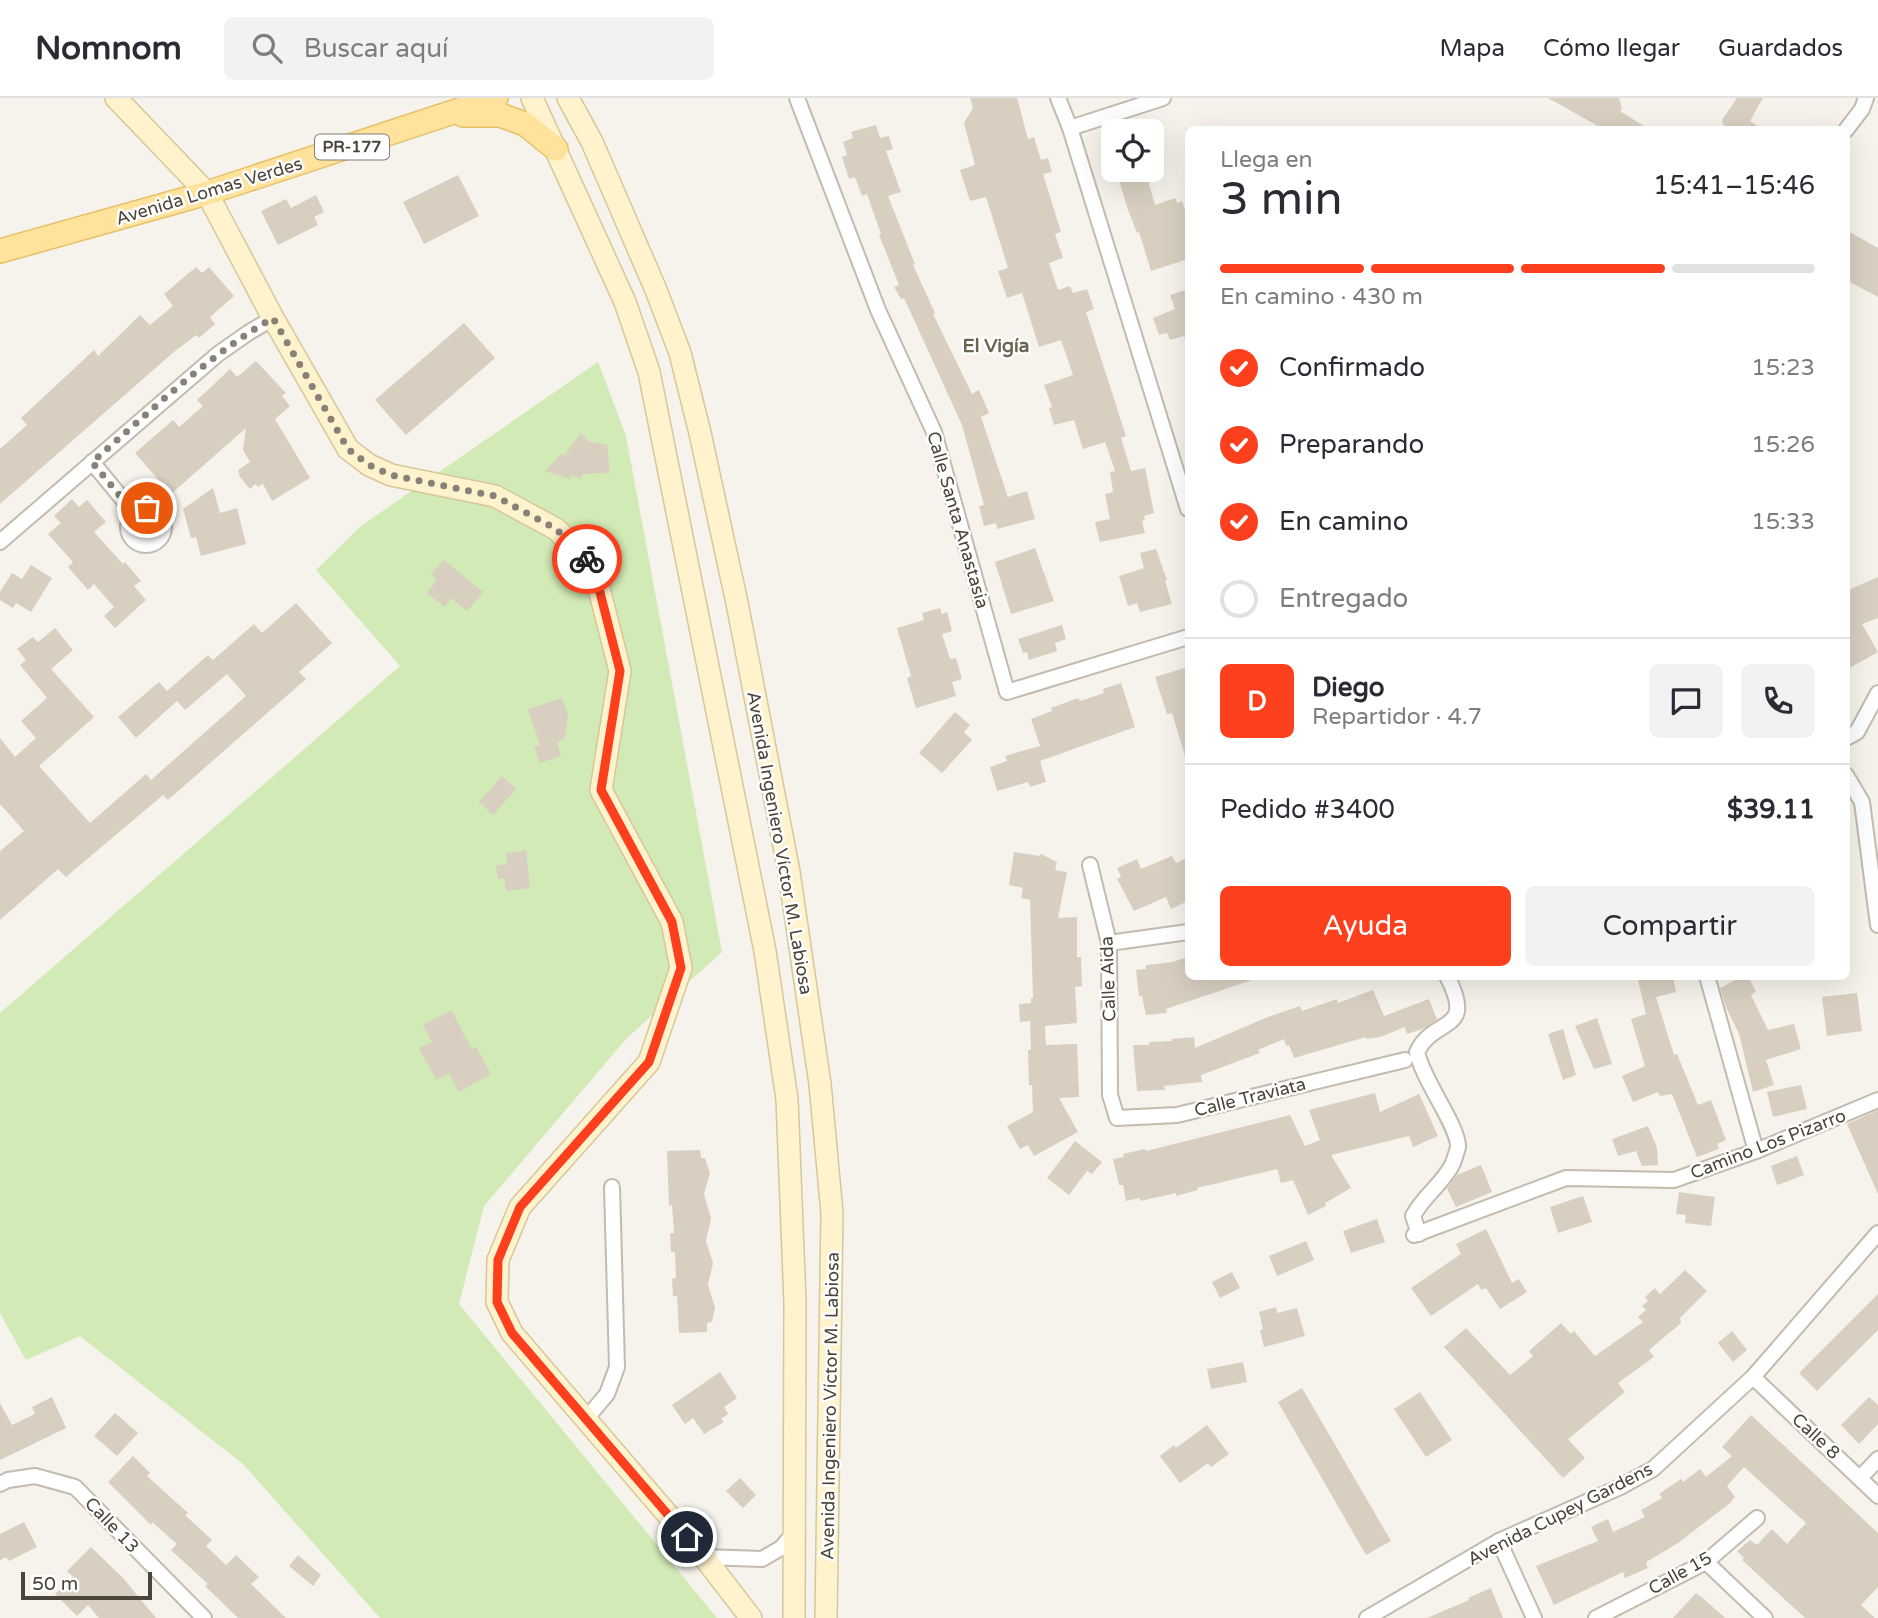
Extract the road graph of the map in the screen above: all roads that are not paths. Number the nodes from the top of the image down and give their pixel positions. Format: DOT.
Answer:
graph roads {
  1 [pos="116,98"];
  2 [pos="496,98"];
  3 [pos="532,98"];
  4 [pos="569,98"];
  5 [pos="797,98"];
  6 [pos="1058,98"];
  7 [pos="1163,98"];
  8 [pos="1866,98"];
  9 [pos="444,111"];
  10 [pos="1849,126"];
  11 [pos="1070,128"];
  12 [pos="556,149"];
  13 [pos="208,193"];
  14 [pos="0,251"];
  15 [pos="273,318"];
  16 [pos="92,462"];
  17 [pos="1185,499"];
  18 [pos="134,513"];
  19 [pos="0,542"];
  20 [pos="1185,638"];
  21 [pos="1878,693"];
  22 [pos="1850,736"];
  23 [pos="1850,782"];
  24 [pos="1090,865"];
  25 [pos="1878,925"];
  26 [pos="1185,932"];
  27 [pos="1109,943"];
  28 [pos="1449,980"];
  29 [pos="1708,980"];
  30 [pos="1405,1060"];
  31 [pos="1110,1095"];
  32 [pos="1878,1100"];
  33 [pos="1756,1151"];
  34 [pos="612,1187"];
  35 [pos="1878,1233"];
  36 [pos="1753,1377"];
  37 [pos="586,1419"];
  38 [pos="1878,1459"];
  39 [pos="1860,1478"];
  40 [pos="0,1484"];
  41 [pos="1878,1496"];
  42 [pos="1757,1518"];
  43 [pos="793,1534"];
  44 [pos="1499,1541"];
  45 [pos="704,1557"];
  46 [pos="1706,1562"];
  47 [pos="204,1618"];
  48 [pos="751,1618"];
  49 [pos="794,1618"];
  50 [pos="826,1618"];
  51 [pos="1367,1618"];
  52 [pos="1534,1618"];
  53 [pos="1596,1618"];
  54 [pos="1765,1618"];
  1 -- 13 [label="main road"];
  2 -- 9 [label="main road, Avenida Lomas Verdes / PR-177"];
  3 -- 12 [label="main road, Avenida Ingeniero Víctor M. Labiosa"];
  4 -- 50 [label="main road, Avenida Ingeniero Víctor M. Labiosa"];
  5 -- 20 [label="street, Calle Santa Anastasia"];
  6 -- 11 [label="street"];
  7 -- 11 [label="street"];
  8 -- 10 [label="street"];
  9 -- 12 [label="main road"];
  9 -- 13 [label="main road, Avenida Lomas Verdes / PR-177"];
  11 -- 17 [label="street"];
  12 -- 43 [label="main road, Avenida Ingeniero Víctor M. Labiosa"];
  13 -- 14 [label="main road, Avenida Lomas Verdes / PR-177"];
  13 -- 15 [label="main road"];
  15 -- 16 [label="street"];
  15 -- 37 [label="main road"];
  16 -- 18 [label="street"];
  16 -- 19 [label="street"];
  21 -- 22 [label="street"];
  23 -- 25 [label="street"];
  24 -- 27 [label="street, Calle Aida"];
  26 -- 27 [label="street"];
  27 -- 31 [label="street, Calle Aida"];
  28 -- 33 [label="street, Camino Los Pizarro"];
  29 -- 33 [label="street"];
  30 -- 31 [label="street, Calle Traviata"];
  32 -- 33 [label="street, Camino Los Pizarro"];
  34 -- 37 [label="street"];
  35 -- 36 [label="street, Avenida Cupey Gardens"];
  36 -- 39 [label="street, Calle 8"];
  36 -- 44 [label="street, Avenida Cupey Gardens"];
  37 -- 45 [label="main road"];
  38 -- 39 [label="street"];
  39 -- 41 [label="street, Calle 8"];
  40 -- 47 [label="street, Calle 13"];
  42 -- 46 [label="street, Calle 15"];
  43 -- 45 [label="street"];
  43 -- 49 [label="main road, Avenida Ingeniero Víctor M. Labiosa"];
  44 -- 51 [label="street, Avenida Cupey Gardens"];
  44 -- 52 [label="street"];
  45 -- 48 [label="main road"];
  46 -- 53 [label="street, Calle 15"];
  46 -- 54 [label="street"];
}
